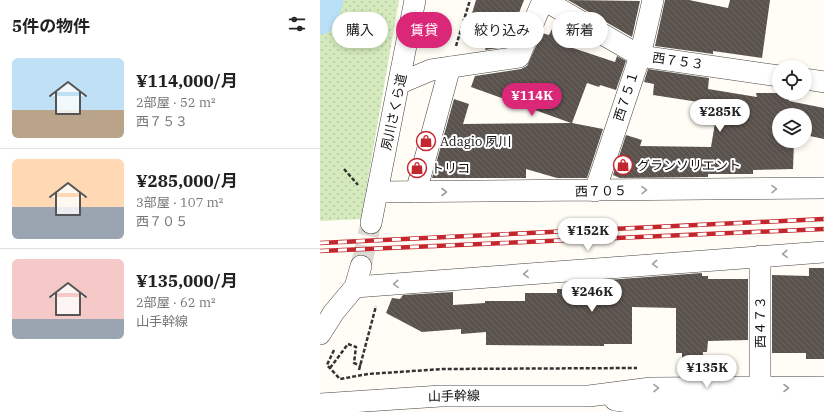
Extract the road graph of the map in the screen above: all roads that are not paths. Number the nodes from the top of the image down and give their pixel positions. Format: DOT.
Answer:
graph roads {
  1 [pos="415,0"];
  2 [pos="544,0"];
  3 [pos="653,0"];
  4 [pos="640,56"];
  5 [pos="450,67"];
  6 [pos="772,75"];
  7 [pos="812,80"];
  8 [pos="824,82"];
  9 [pos="400,83"];
  10 [pos="824,188"];
  11 [pos="595,191"];
  12 [pos="377,192"];
  13 [pos="416,192"];
  14 [pos="371,223"];
  15 [pos="824,252"];
  16 [pos="760,256"];
  17 [pos="361,266"];
  18 [pos="355,287"];
  19 [pos="328,340"];
  20 [pos="824,388"];
  21 [pos="760,402"];
  22 [pos="320,404"];
  23 [pos="824,405"];
  1 -- 9 [label="street, 夙川さくら道"];
  2 -- 4 [label="street, 西７５３"];
  2 -- 5 [label="street, 西７５３"];
  3 -- 4 [label="street, 西７５１"];
  4 -- 6 [label="street, 西７５３"];
  4 -- 11 [label="street, 西７５１"];
  5 -- 9 [label="street, 西７５３"];
  5 -- 13 [label="street"];
  7 -- 8 [label="street"];
  9 -- 12 [label="street, 夙川さくら道"];
  11 -- 10 [label="street, 西７０５, one-way"];
  13 -- 11 [label="street, 西７０５, one-way"];
  12 -- 13 [label="street, 西７０５"];
  12 -- 14 [label="street, 夙川さくら道"];
  15 -- 16 [label="street, one-way"];
  16 -- 18 [label="street, one-way"];
  16 -- 21 [label="street, 西４７３"];
  17 -- 18 [label="street"];
  18 -- 19 [label="street"];
  21 -- 20 [label="street, 山手幹線, one-way"];
  21 -- 22 [label="street, 山手幹線"];
  21 -- 23 [label="street, 山手幹線"];
}
